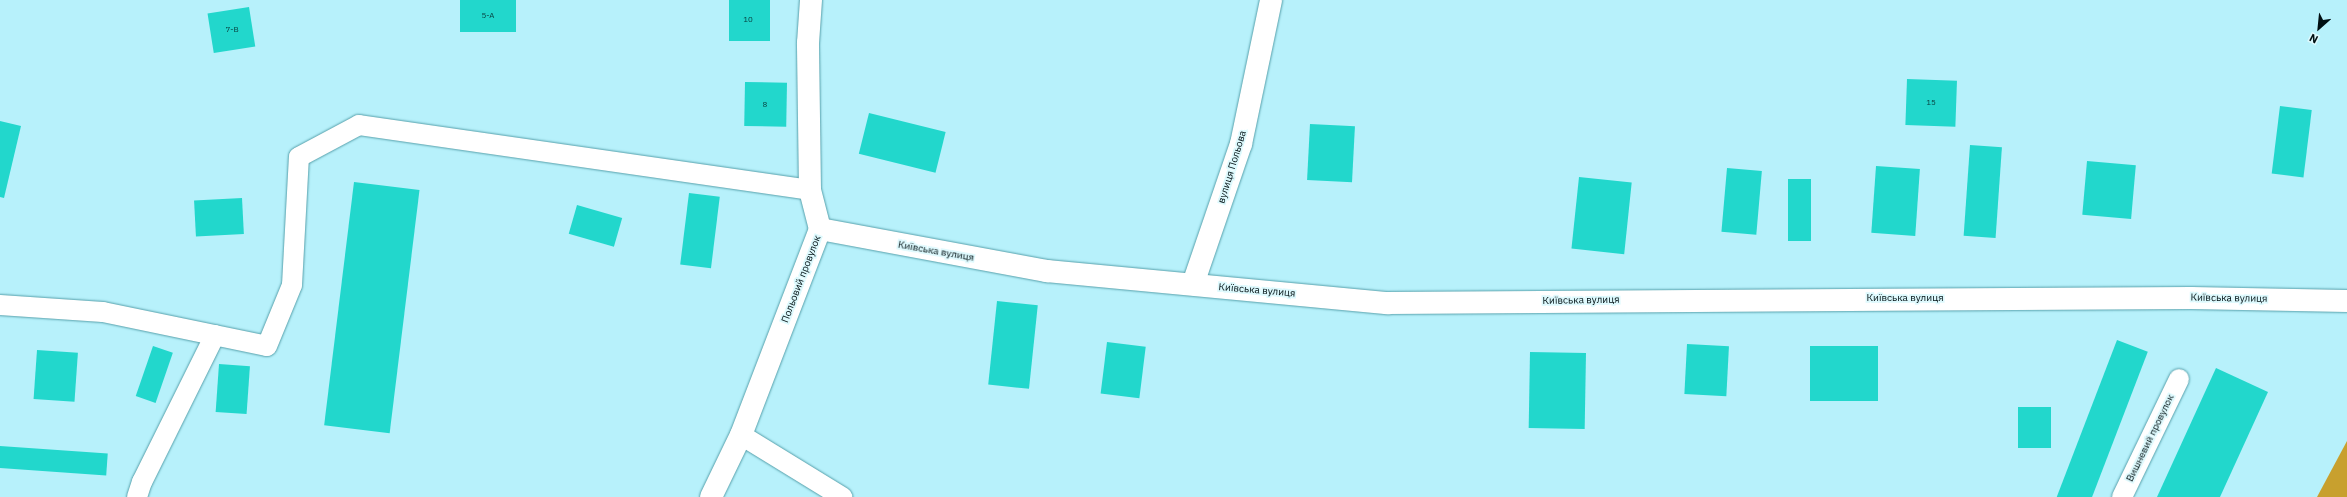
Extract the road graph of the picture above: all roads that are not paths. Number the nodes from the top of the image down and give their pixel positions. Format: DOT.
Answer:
graph roads {
  1 [pos="811,0"];
  2 [pos="1271,0"];
  3 [pos="810,190"];
  4 [pos="820,229"];
  5 [pos="1193,284"];
  6 [pos="2347,301"];
  7 [pos="0,305"];
  8 [pos="215,335"];
  9 [pos="2179,379"];
  10 [pos="741,435"];
  11 [pos="137,497"];
  12 [pos="711,497"];
  13 [pos="842,497"];
  14 [pos="2122,497"];
  1 -- 3 [label="street, Польовий провулок"];
  2 -- 5 [label="street, вулиця Польова"];
  3 -- 4 [label="street, Польовий провулок"];
  3 -- 8 [label="lane"];
  4 -- 5 [label="street, Київська вулиця"];
  4 -- 10 [label="street, Польовий провулок"];
  5 -- 6 [label="street, Київська вулиця"];
  7 -- 8 [label="lane"];
  8 -- 11 [label="lane"];
  9 -- 14 [label="lane, Вишневий провулок"];
  10 -- 12 [label="street, Польовий провулок"];
  10 -- 13 [label="lane"];
}
